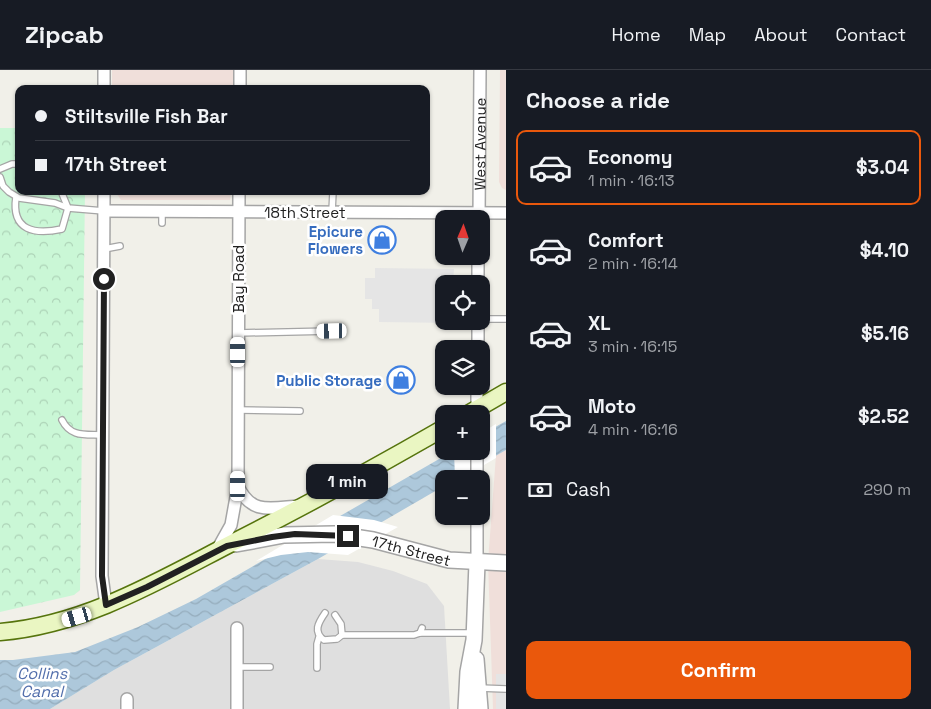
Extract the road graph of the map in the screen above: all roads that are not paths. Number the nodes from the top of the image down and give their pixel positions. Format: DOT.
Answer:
graph roads {
  1 [pos="104,70"];
  2 [pos="240,70"];
  3 [pos="480,70"];
  4 [pos="104,85"];
  5 [pos="240,85"];
  6 [pos="15,164"];
  7 [pos="0,169"];
  8 [pos="0,177"];
  9 [pos="63,195"];
  10 [pos="104,195"];
  11 [pos="239,195"];
  12 [pos="333,195"];
  13 [pos="16,197"];
  14 [pos="68,208"];
  15 [pos="479,210"];
  16 [pos="104,211"];
  17 [pos="239,211"];
  18 [pos="332,212"];
  19 [pos="506,213"];
  20 [pos="435,215"];
  21 [pos="490,215"];
  22 [pos="120,246"];
  23 [pos="104,249"];
  24 [pos="490,319"];
  25 [pos="506,319"];
  26 [pos="332,331"];
  27 [pos="238,332"];
  28 [pos="506,392"];
  29 [pos="485,405"];
  30 [pos="238,410"];
  31 [pos="300,411"];
  32 [pos="62,420"];
  33 [pos="435,433"];
  34 [pos="103,435"];
  35 [pos="238,486"];
  36 [pos="305,506"];
  37 [pos="477,525"];
  38 [pos="221,549"];
  39 [pos="477,563"];
  40 [pos="506,563"];
  41 [pos="106,605"];
  42 [pos="325,613"];
  43 [pos="335,615"];
  44 [pos="237,628"];
  45 [pos="0,632"];
  46 [pos="342,635"];
  47 [pos="474,636"];
  48 [pos="319,637"];
  49 [pos="237,667"];
  50 [pos="270,667"];
  51 [pos="317,668"];
  52 [pos="479,688"];
  53 [pos="506,689"];
  54 [pos="236,709"];
  55 [pos="466,709"];
  56 [pos="480,709"];
  1 -- 4 [label="street"];
  2 -- 5 [label="street"];
  3 -- 15 [label="street, West Avenue"];
  6 -- 7 [label="lane"];
  8 -- 13 [label="lane"];
  9 -- 14 [label="lane"];
  10 -- 16 [label="street"];
  11 -- 17 [label="street, Bay Road"];
  12 -- 18 [label="lane"];
  13 -- 14 [label="lane"];
  13 -- 14 [label="lane"];
  14 -- 16 [label="lane"];
  16 -- 17 [label="street, 18th Street"];
  16 -- 23 [label="street"];
  17 -- 18 [label="street, 18th Street"];
  17 -- 27 [label="street, Bay Road"];
  18 -- 20 [label="street, 18th Street"];
  19 -- 21 [label="street, 18th Street"];
  22 -- 23 [label="lane"];
  23 -- 34 [label="street"];
  24 -- 25 [label="lane"];
  26 -- 27 [label="lane"];
  27 -- 30 [label="street, Bay Road"];
  28 -- 29 [label="main road"];
  30 -- 31 [label="lane"];
  30 -- 35 [label="street, Bay Road"];
  32 -- 34 [label="lane"];
  33 -- 36 [label="main road"];
  34 -- 41 [label="street"];
  35 -- 36 [label="street"];
  35 -- 38 [label="street, Bay Road"];
  36 -- 38 [label="main road"];
  37 -- 39 [label="street"];
  38 -- 39 [label="street, 17th Street"];
  38 -- 41 [label="main road"];
  39 -- 40 [label="street, 17th Street"];
  39 -- 47 [label="street"];
  41 -- 45 [label="main road"];
  42 -- 48 [label="lane"];
  43 -- 46 [label="lane"];
  44 -- 49 [label="street"];
  46 -- 47 [label="lane"];
  46 -- 48 [label="lane"];
  47 -- 52 [label="street"];
  47 -- 55 [label="street"];
  48 -- 51 [label="lane"];
  49 -- 50 [label="lane"];
  49 -- 54 [label="street"];
  52 -- 53 [label="lane"];
  52 -- 56 [label="street"];
}
